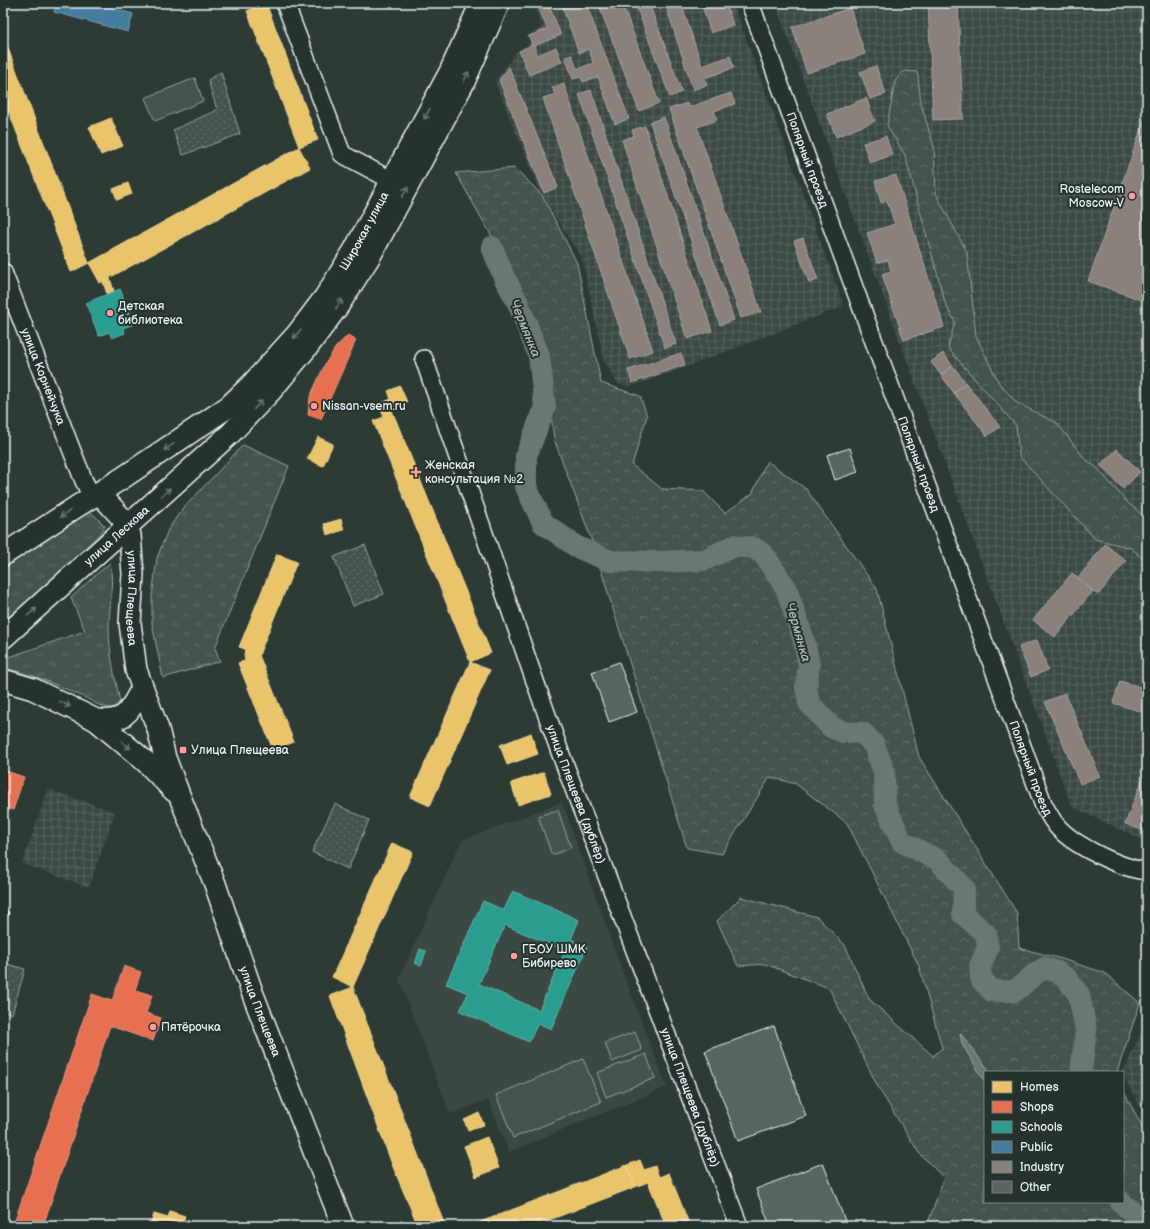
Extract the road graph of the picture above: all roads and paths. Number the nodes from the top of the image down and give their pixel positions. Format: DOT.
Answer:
graph roads {
  1 [pos="285,3"];
  2 [pos="481,3"];
  3 [pos="499,3"];
  4 [pos="750,3"];
  5 [pos="391,182"];
  6 [pos="3,272"];
  7 [pos="424,359"];
  8 [pos="231,433"];
  9 [pos="92,490"];
  10 [pos="127,527"];
  11 [pos="3,555"];
  12 [pos="3,638"];
  13 [pos="3,680"];
  14 [pos="142,688"];
  15 [pos="96,720"];
  16 [pos="180,797"];
  17 [pos="1147,871"];
  18 [pos="343,1226"];
  19 [pos="738,1226"];
  1 -- 5 [label="street"];
  2 -- 5 [label="main road, Широкая улица, one-way"];
  8 -- 3 [label="main road, Широкая улица, one-way"];
  4 -- 17 [label="street, Полярный проезд"];
  5 -- 9 [label="main road, Широкая улица, one-way"];
  6 -- 9 [label="street, улица Корнейчука"];
  7 -- 19 [label="street, улица Плещеева (дублёр)"];
  10 -- 8 [label="main road, улица Лескова, one-way"];
  9 -- 10 [label="main road, улица Плещеева"];
  9 -- 11 [label="main road, one-way"];
  12 -- 10 [label="main road, улица Лескова, one-way"];
  10 -- 14 [label="main road, улица Плещеева"];
  13 -- 15 [label="main road, улица Плещеева, one-way"];
  14 -- 15 [label="main road, улица Плещеева"];
  14 -- 16 [label="main road, улица Плещеева"];
  15 -- 16 [label="main road, улица Плещеева, one-way"];
  16 -- 18 [label="main road, улица Плещеева"];
}
